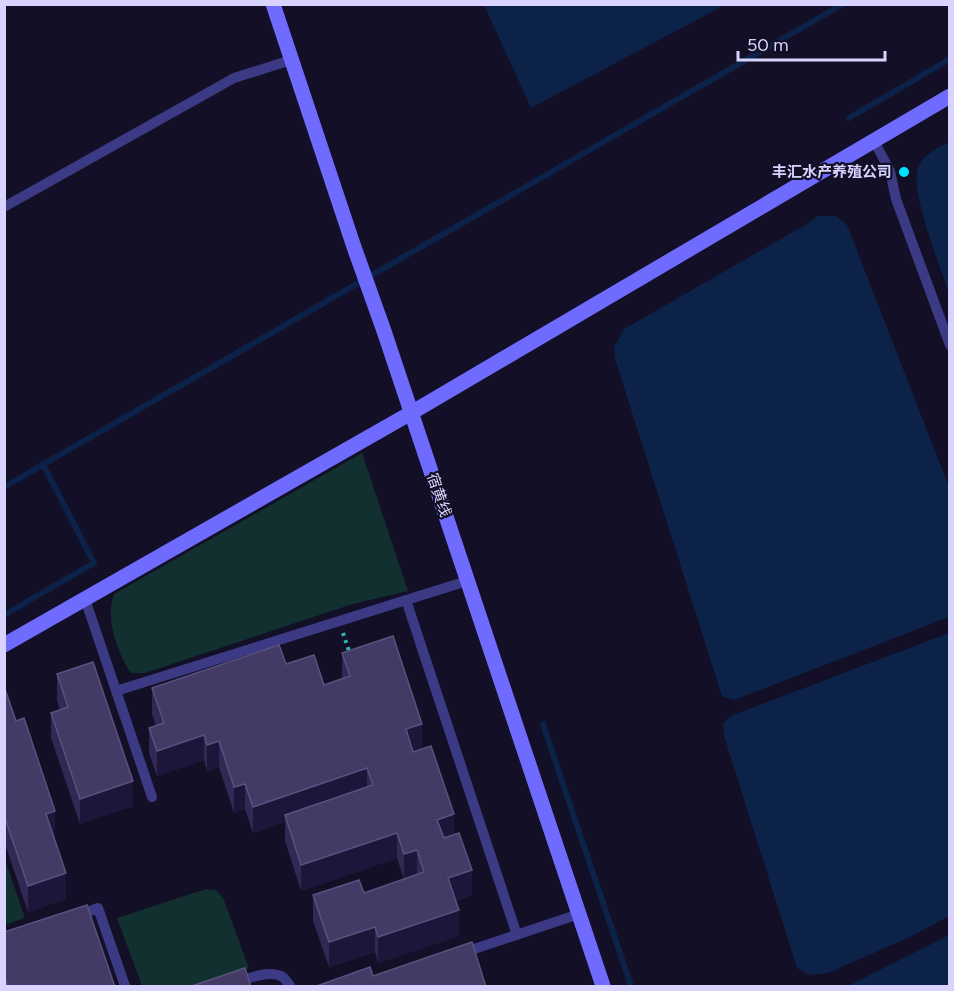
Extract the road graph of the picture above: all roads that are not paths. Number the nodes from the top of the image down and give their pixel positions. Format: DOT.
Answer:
graph roads {
  1 [pos="273,4"];
  2 [pos="291,60"];
  3 [pos="950,96"];
  4 [pos="873,141"];
  5 [pos="4,207"];
  6 [pos="950,345"];
  7 [pos="411,413"];
  8 [pos="467,581"];
  9 [pos="85,599"];
  10 [pos="406,600"];
  11 [pos="4,645"];
  12 [pos="116,691"];
  13 [pos="152,797"];
  14 [pos="579,914"];
  15 [pos="67,919"];
  16 [pos="518,935"];
  17 [pos="452,956"];
  18 [pos="125,987"];
  19 [pos="225,987"];
  20 [pos="290,987"];
  21 [pos="603,987"];
  1 -- 2 [label="street, 宿黄线"];
  2 -- 5 [label="lane"];
  2 -- 7 [label="street, 宿黄线"];
  3 -- 4 [label="street"];
  4 -- 6 [label="lane"];
  4 -- 7 [label="street"];
  7 -- 8 [label="street, 宿黄线"];
  7 -- 9 [label="street"];
  8 -- 10 [label="lane"];
  8 -- 14 [label="street, 宿黄线"];
  9 -- 11 [label="street"];
  9 -- 12 [label="lane"];
  10 -- 12 [label="lane"];
  10 -- 16 [label="lane"];
  12 -- 13 [label="lane"];
  14 -- 16 [label="lane"];
  14 -- 21 [label="street, 宿黄线"];
  15 -- 18 [label="lane"];
  16 -- 17 [label="lane"];
  19 -- 20 [label="lane"];
}
